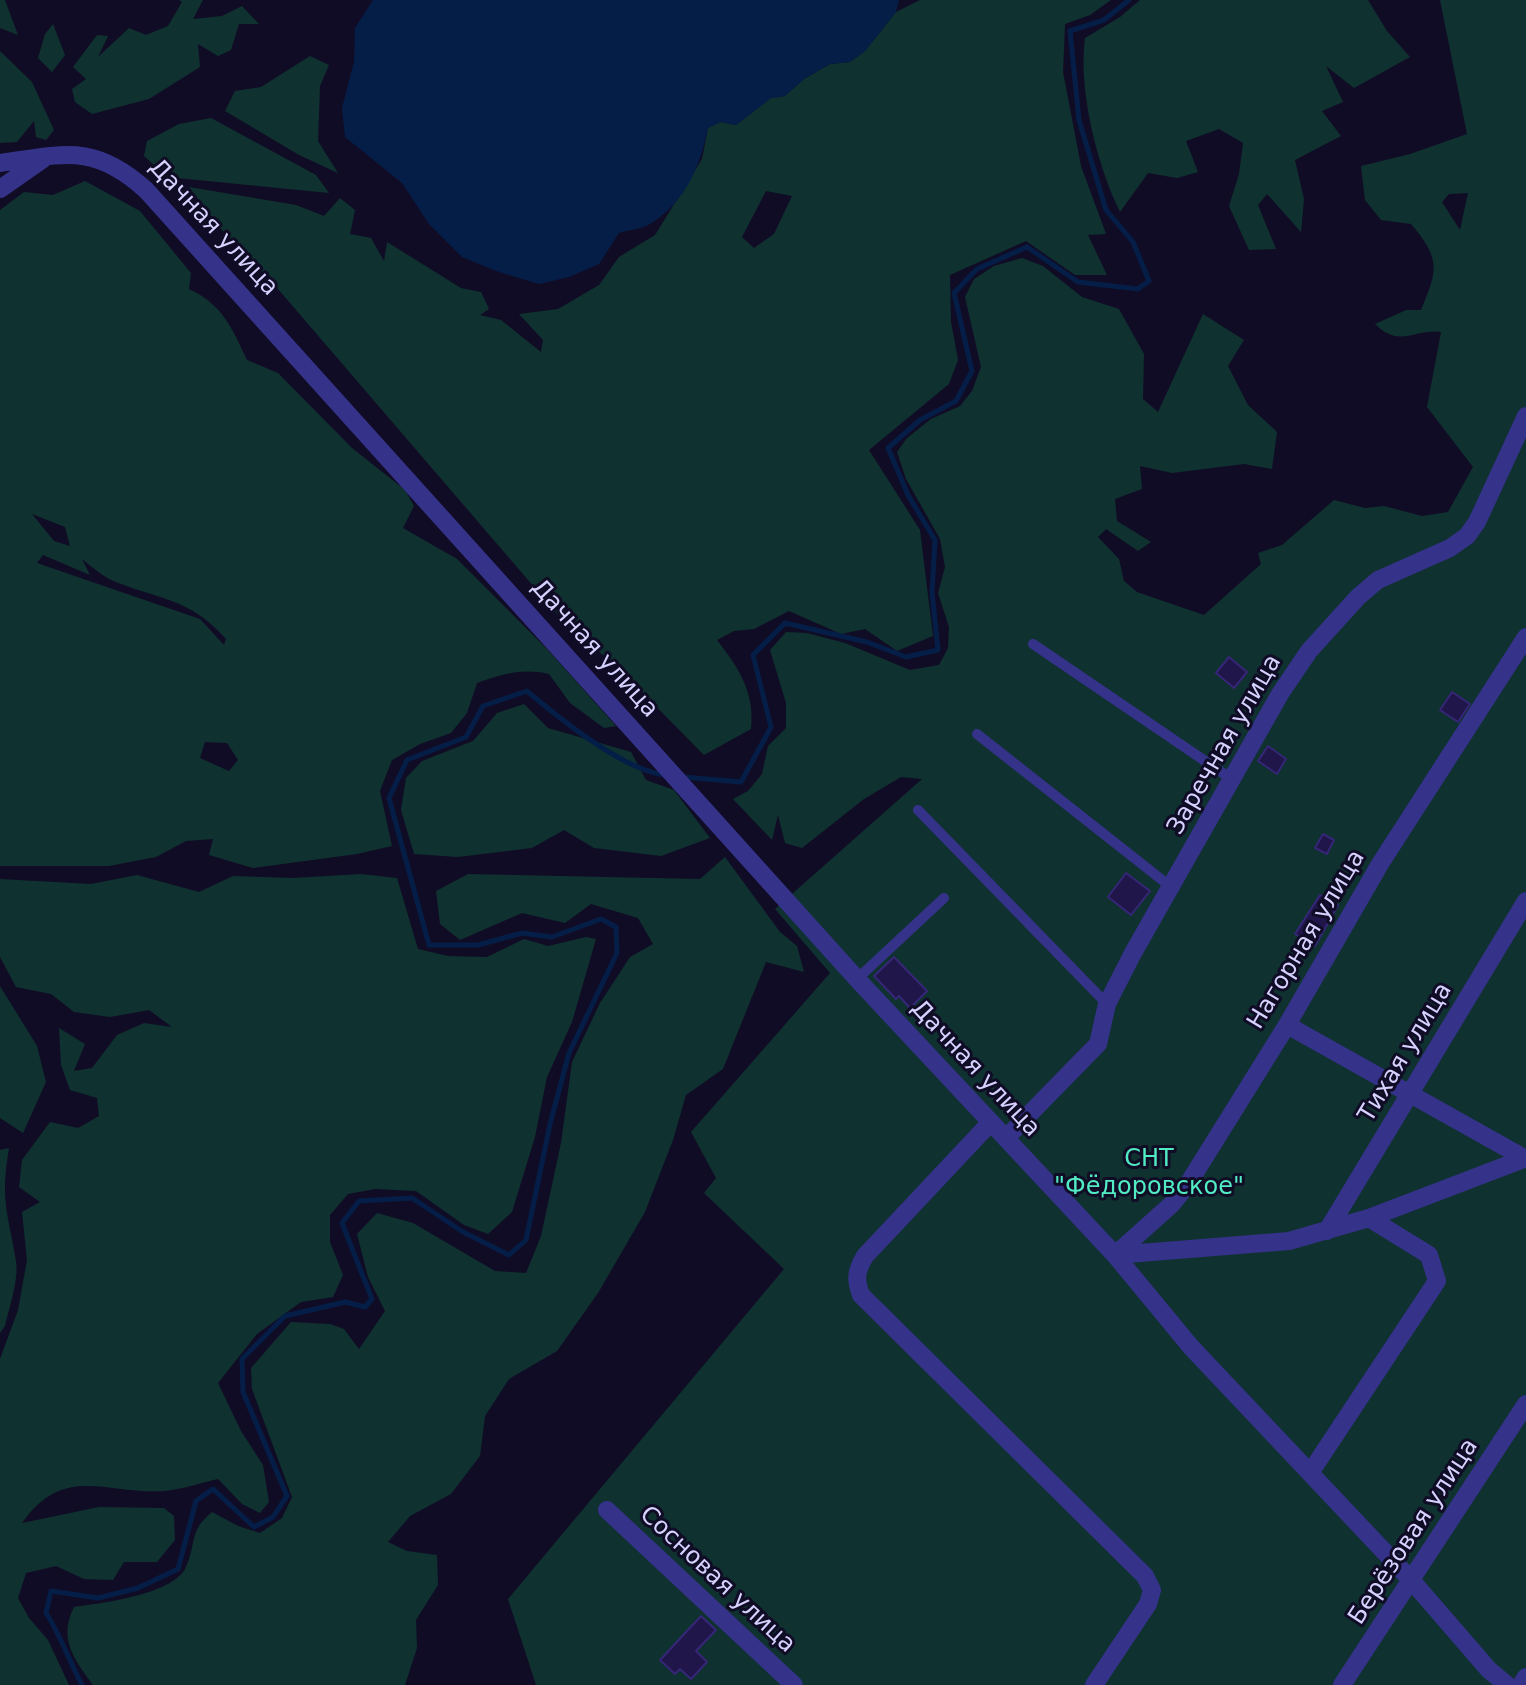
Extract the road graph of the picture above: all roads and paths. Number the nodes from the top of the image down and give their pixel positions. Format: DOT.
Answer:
graph roads {
  1 [pos="48,156"];
  2 [pos="0,163"];
  3 [pos="0,189"];
  4 [pos="1526,416"];
  5 [pos="1526,637"];
  6 [pos="1033,644"];
  7 [pos="977,734"];
  8 [pos="1233,780"];
  9 [pos="918,810"];
  10 [pos="1171,887"];
  11 [pos="944,898"];
  12 [pos="1526,901"];
  13 [pos="857,979"];
  14 [pos="1107,1004"];
  15 [pos="1287,1025"];
  16 [pos="1409,1095"];
  17 [pos="991,1122"];
  18 [pos="1006,1138"];
  19 [pos="1526,1158"];
  20 [pos="1369,1219"];
  21 [pos="1327,1231"];
  22 [pos="1115,1255"];
  23 [pos="1526,1404"];
  24 [pos="1310,1474"];
  25 [pos="607,1510"];
  26 [pos="1412,1581"];
  27 [pos="1526,1677"];
  28 [pos="794,1685"];
  29 [pos="1094,1685"];
  30 [pos="1342,1685"];
  31 [pos="1507,1685"];
  32 [pos="1521,1685"];
  1 -- 2 [label="street, Дачная улица"];
  1 -- 3 [label="street"];
  1 -- 13 [label="street, Дачная улица"];
  4 -- 8 [label="street, Заречная улица"];
  5 -- 15 [label="street, Нагорная улица"];
  6 -- 8 [label="lane"];
  7 -- 10 [label="lane"];
  8 -- 10 [label="street, Заречная улица"];
  9 -- 14 [label="lane"];
  10 -- 14 [label="street, Заречная улица"];
  11 -- 13 [label="lane"];
  12 -- 16 [label="street, Тихая улица"];
  13 -- 17 [label="street, Дачная улица"];
  14 -- 18 [label="street, Заречная улица"];
  15 -- 16 [label="street"];
  15 -- 22 [label="street, Нагорная улица"];
  16 -- 19 [label="street"];
  16 -- 21 [label="street, Тихая улица"];
  17 -- 18 [label="street, Дачная улица"];
  17 -- 29 [label="street"];
  18 -- 22 [label="street, Дачная улица"];
  19 -- 20 [label="street"];
  20 -- 21 [label="street"];
  20 -- 24 [label="street"];
  21 -- 22 [label="street"];
  22 -- 24 [label="street, Дачная улица"];
  23 -- 26 [label="street, Берёзовая улица"];
  24 -- 26 [label="street, Дачная улица"];
  25 -- 28 [label="street, Сосновая улица"];
  26 -- 30 [label="street, Берёзовая улица"];
  26 -- 31 [label="street, Дачная улица"];
  27 -- 32 [label="street"];
}
